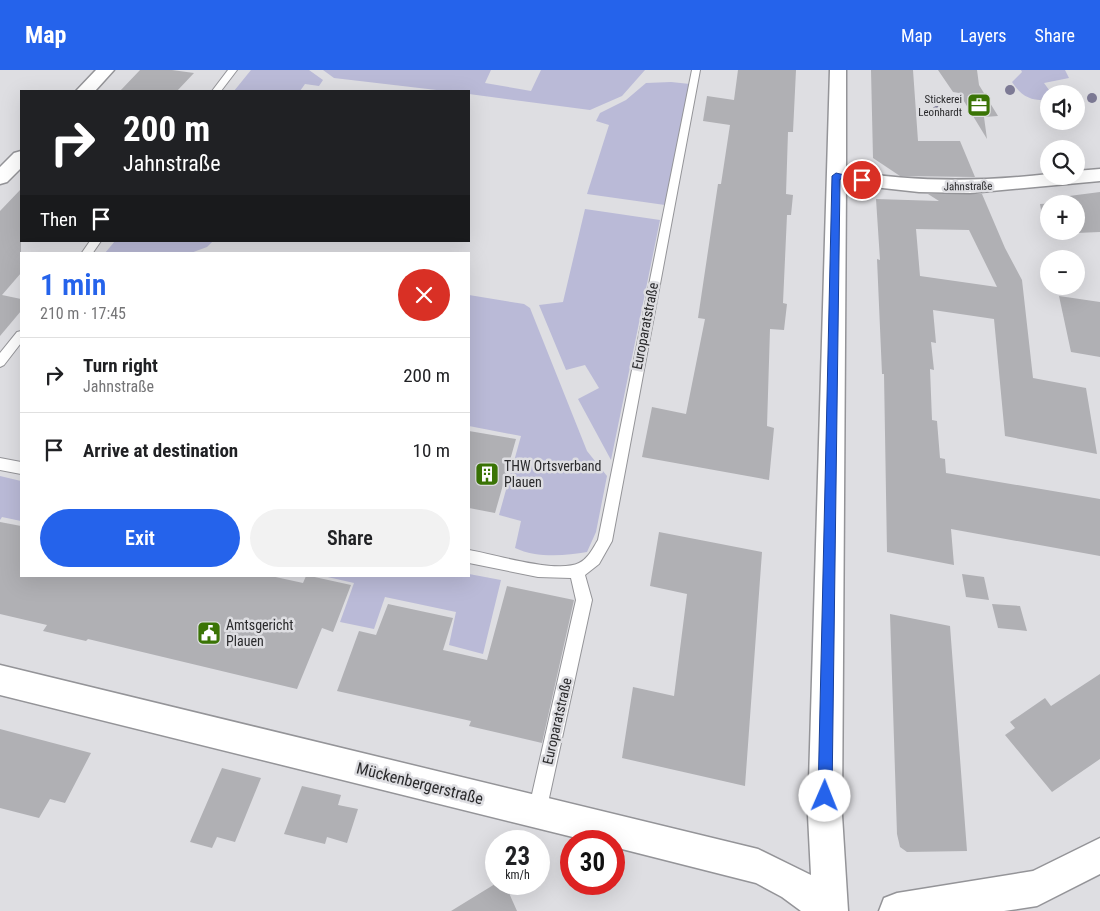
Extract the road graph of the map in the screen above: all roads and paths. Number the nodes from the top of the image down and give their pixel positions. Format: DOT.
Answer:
graph roads {
  1 [pos="106,70"];
  2 [pos="233,70"];
  3 [pos="696,70"];
  4 [pos="838,70"];
  5 [pos="86,90"];
  6 [pos="217,90"];
  7 [pos="20,158"];
  8 [pos="1100,175"];
  9 [pos="836,176"];
  10 [pos="0,178"];
  11 [pos="95,242"];
  12 [pos="88,252"];
  13 [pos="20,337"];
  14 [pos="0,362"];
  15 [pos="0,464"];
  16 [pos="20,468"];
  17 [pos="470,556"];
  18 [pos="577,571"];
  19 [pos="0,680"];
  20 [pos="537,812"];
  21 [pos="1100,856"];
  22 [pos="828,911"];
  23 [pos="896,911"];
  1 -- 5 [label="street"];
  2 -- 6 [label="lane"];
  3 -- 18 [label="lane, Europaratstraße"];
  4 -- 9 [label="street"];
  7 -- 10 [label="street"];
  8 -- 9 [label="street, Jahnstraße"];
  9 -- 22 [label="street"];
  11 -- 12 [label="lane"];
  13 -- 14 [label="lane"];
  15 -- 16 [label="lane"];
  17 -- 18 [label="lane"];
  18 -- 20 [label="lane, Europaratstraße"];
  19 -- 20 [label="street, Mückenbergerstraße"];
  20 -- 22 [label="street, Mückenbergerstraße"];
  21 -- 23 [label="street"];
}
